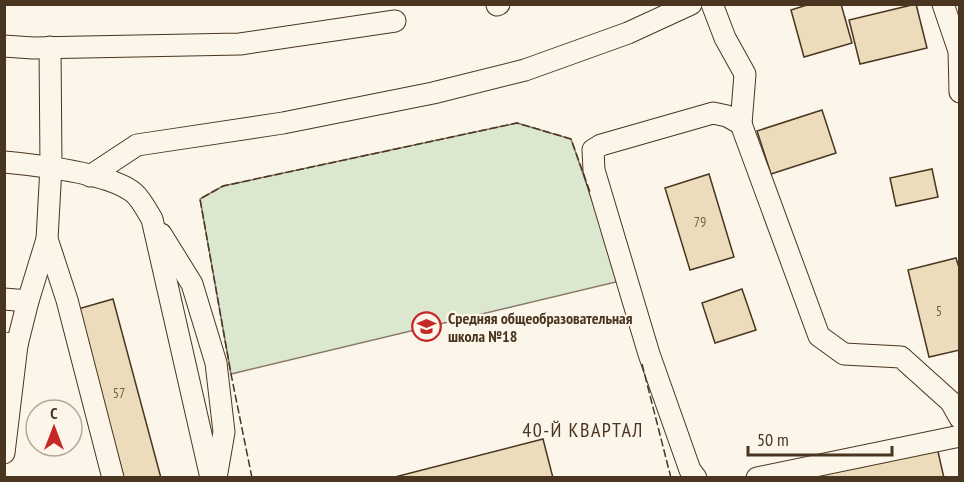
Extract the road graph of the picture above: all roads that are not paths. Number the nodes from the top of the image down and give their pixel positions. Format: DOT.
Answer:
graph roads {
  1 [pos="691,4"];
  2 [pos="712,4"];
  3 [pos="943,4"];
  4 [pos="394,21"];
  5 [pos="4,46"];
  6 [pos="50,47"];
  7 [pos="960,92"];
  8 [pos="741,124"];
  9 [pos="4,162"];
  10 [pos="51,167"];
  11 [pos="90,176"];
  12 [pos="152,219"];
  13 [pos="47,239"];
  14 [pos="4,299"];
  15 [pos="28,301"];
  16 [pos="11,344"];
  17 [pos="960,418"];
  18 [pos="960,436"];
  19 [pos="4,453"];
  20 [pos="113,477"];
  21 [pos="212,477"];
  22 [pos="216,477"];
  23 [pos="696,477"];
  24 [pos="757,477"];
  1 -- 11 [label="lane"];
  2 -- 8 [label="lane"];
  3 -- 7 [label="lane"];
  4 -- 6 [label="lane"];
  5 -- 6 [label="lane"];
  6 -- 10 [label="lane"];
  8 -- 17 [label="lane"];
  8 -- 23 [label="lane"];
  9 -- 10 [label="lane"];
  10 -- 11 [label="lane"];
  10 -- 13 [label="lane"];
  11 -- 12 [label="lane"];
  12 -- 21 [label="lane"];
  12 -- 22 [label="lane"];
  13 -- 15 [label="lane"];
  13 -- 20 [label="lane"];
  14 -- 15 [label="lane"];
  15 -- 16 [label="lane"];
  16 -- 19 [label="lane"];
  18 -- 24 [label="lane"];
}
